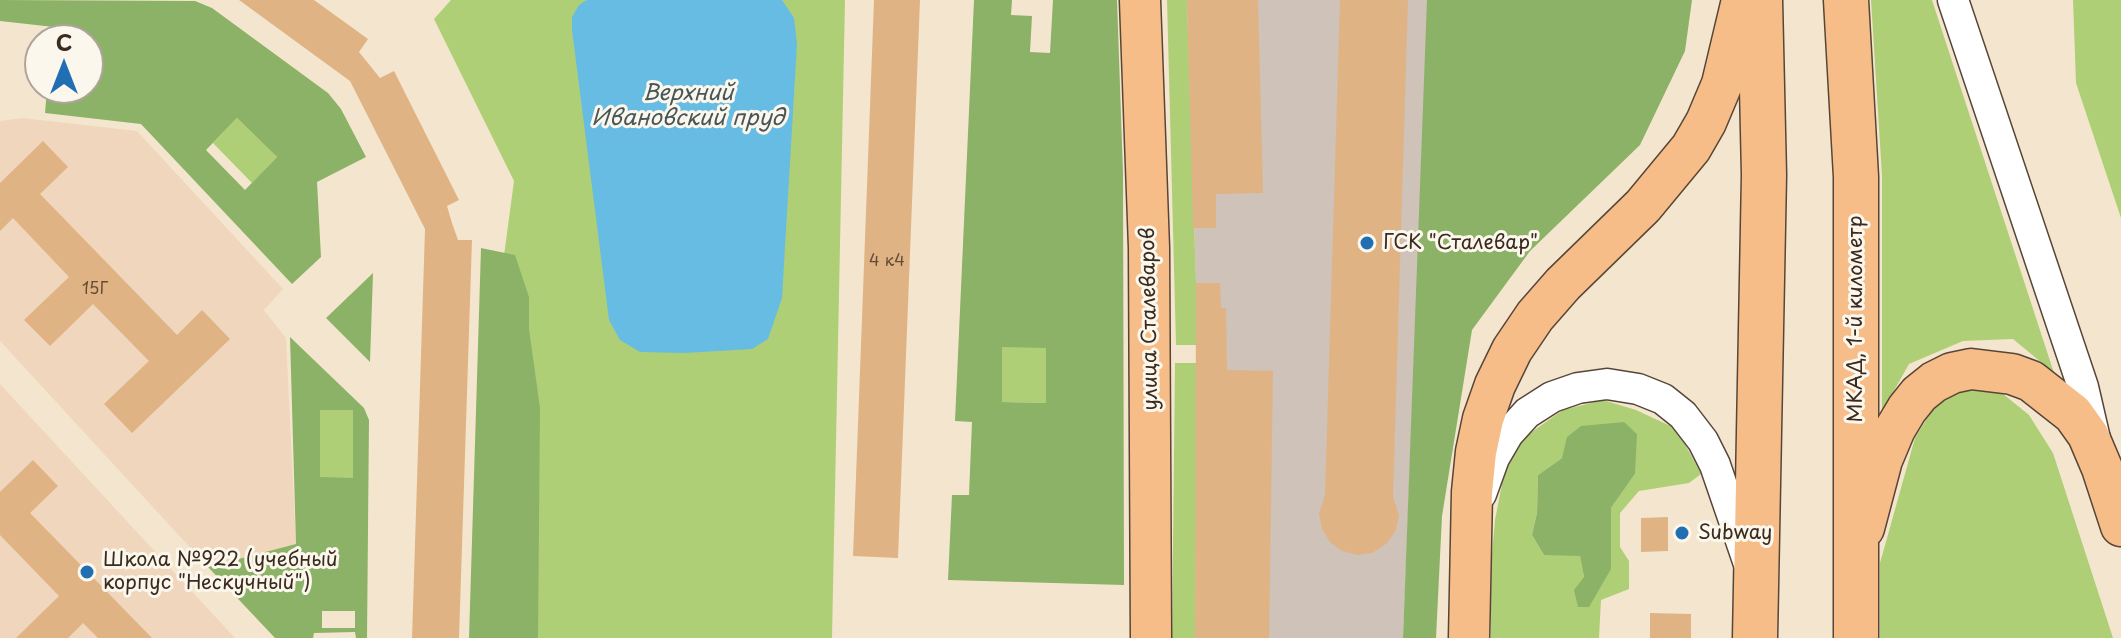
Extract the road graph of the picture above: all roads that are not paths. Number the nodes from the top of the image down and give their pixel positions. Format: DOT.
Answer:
graph roads {
  1 [pos="1140,0"];
  2 [pos="1742,0"];
  3 [pos="1760,0"];
  4 [pos="1846,0"];
  5 [pos="1953,0"];
  6 [pos="2102,468"];
  7 [pos="2121,526"];
  8 [pos="1472,547"];
  9 [pos="1856,559"];
  10 [pos="1757,586"];
  11 [pos="1151,638"];
  12 [pos="1469,638"];
  13 [pos="1755,638"];
  14 [pos="1856,638"];
  1 -- 11 [label="main road, улица Сталеваров"];
  2 -- 8 [label="main road"];
  3 -- 10 [label="highway"];
  4 -- 9 [label="highway, МКАД, 1-й километр"];
  5 -- 6 [label="street"];
  6 -- 7 [label="main road"];
  6 -- 9 [label="main road"];
  8 -- 10 [label="street"];
  8 -- 12 [label="main road"];
  9 -- 14 [label="highway, МКАД, 1-й километр"];
  10 -- 13 [label="highway"];
}
